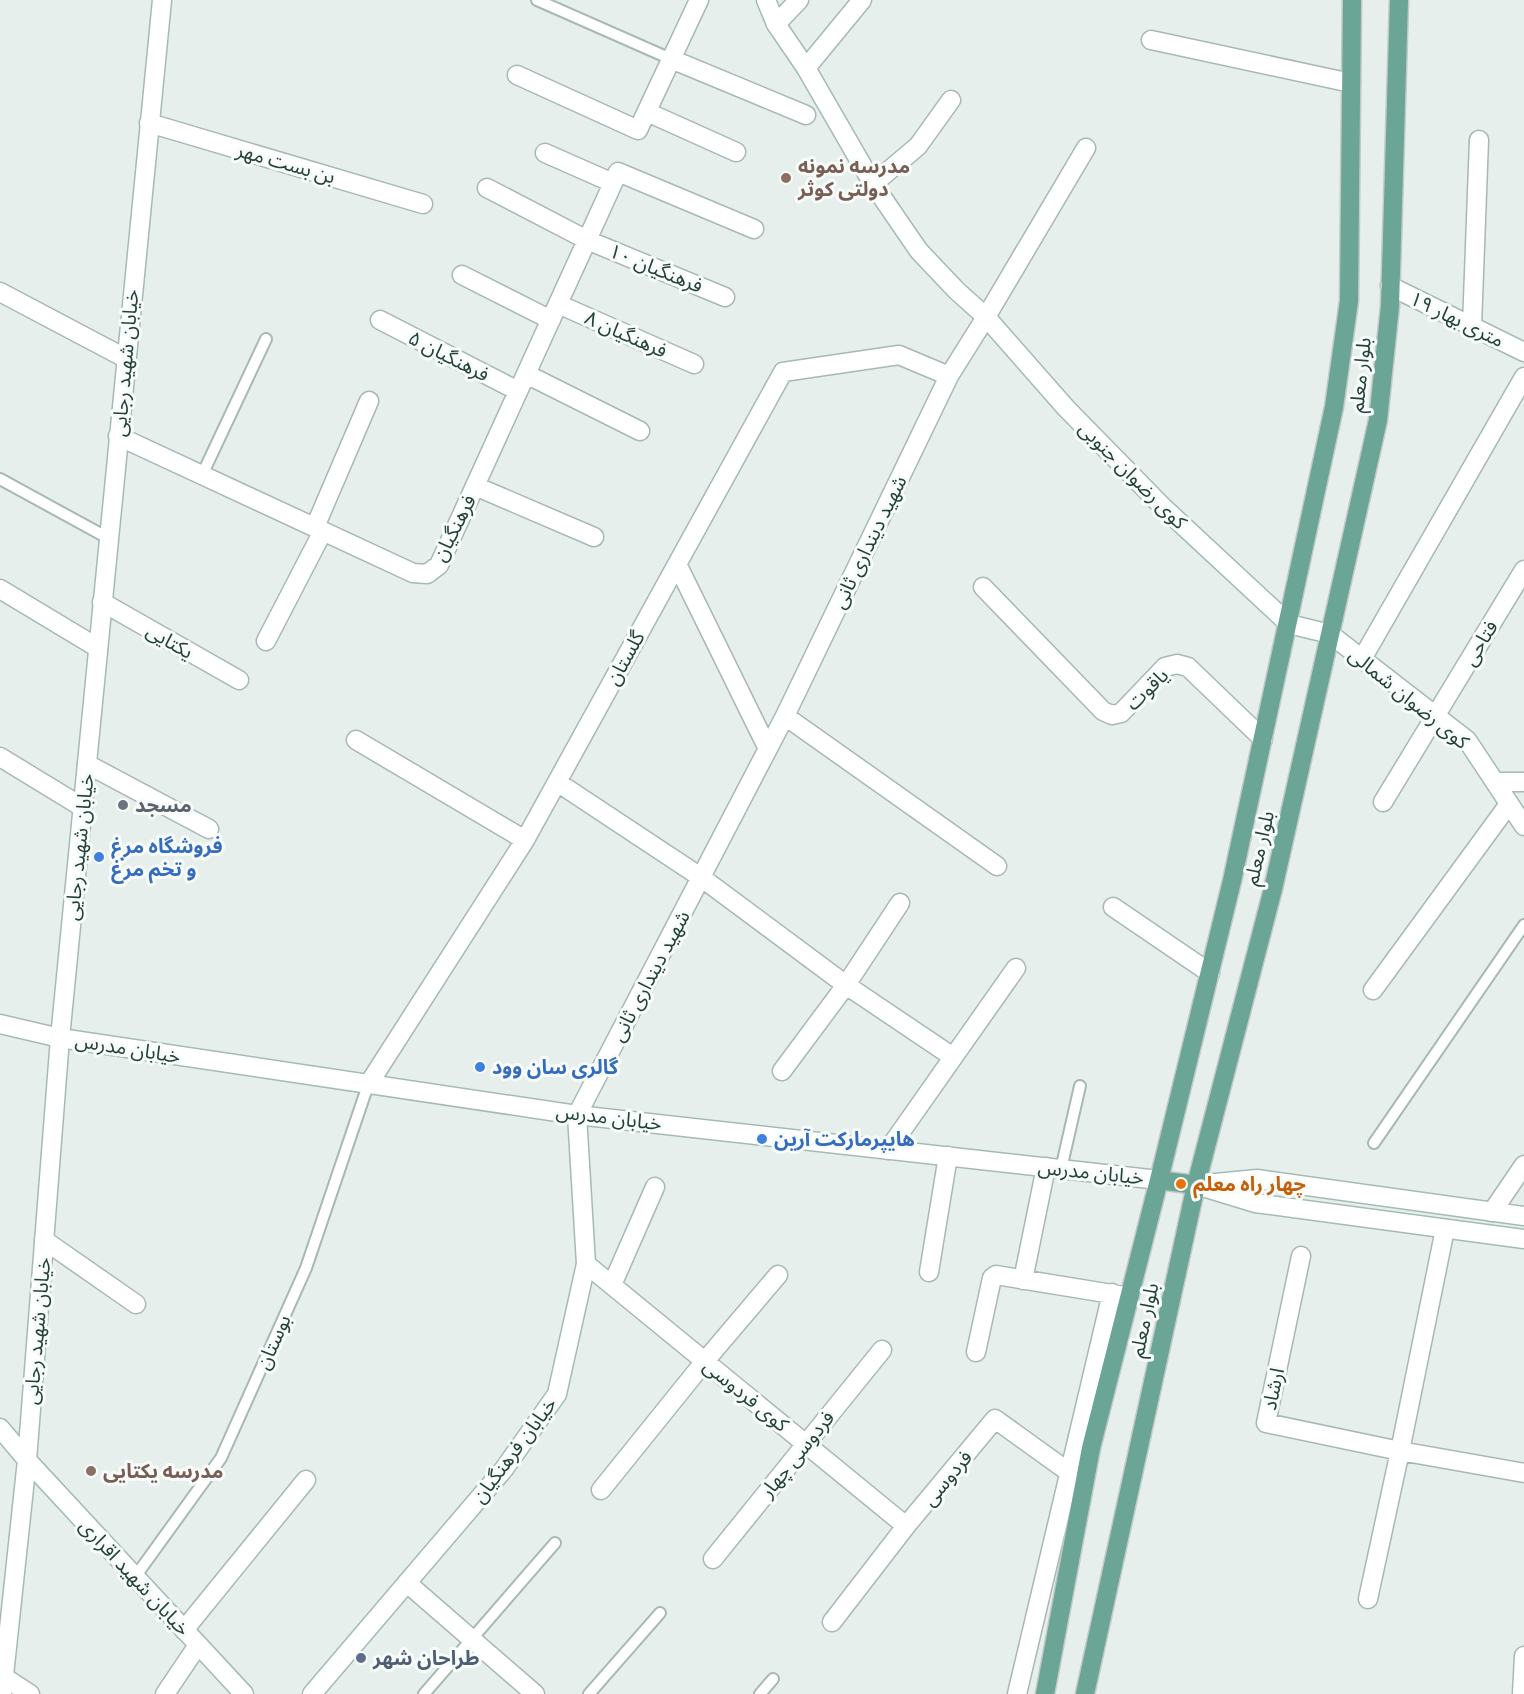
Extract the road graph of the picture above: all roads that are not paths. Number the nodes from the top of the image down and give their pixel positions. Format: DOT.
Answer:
graph roads {
  1 [pos="162,0"];
  2 [pos="537,0"];
  3 [pos="699,0"];
  4 [pos="766,0"];
  5 [pos="799,0"];
  6 [pos="862,0"];
  7 [pos="1352,0"];
  8 [pos="1399,0"];
  9 [pos="776,24"];
  10 [pos="1151,40"];
  11 [pos="671,59"];
  12 [pos="806,68"];
  13 [pos="517,75"];
  14 [pos="1351,83"];
  15 [pos="951,100"];
  16 [pos="647,112"];
  17 [pos="806,115"];
  18 [pos="149,123"];
  19 [pos="1479,140"];
  20 [pos="1086,148"];
  21 [pos="736,152"];
  22 [pos="545,153"];
  23 [pos="616,177"];
  24 [pos="873,184"];
  25 [pos="487,188"];
  26 [pos="423,204"];
  27 [pos="754,230"];
  28 [pos="587,240"];
  29 [pos="462,275"];
  30 [pos="1390,286"];
  31 [pos="0,292"];
  32 [pos="725,297"];
  33 [pos="554,312"];
  34 [pos="986,317"];
  35 [pos="380,320"];
  36 [pos="1472,326"];
  37 [pos="266,339"];
  38 [pos="1524,352"];
  39 [pos="125,358"];
  40 [pos="694,364"];
  41 [pos="526,374"];
  42 [pos="949,376"];
  43 [pos="1524,377"];
  44 [pos="518,392"];
  45 [pos="369,400"];
  46 [pos="640,430"];
  47 [pos="118,436"];
  48 [pos="202,475"];
  49 [pos="0,479"];
  50 [pos="475,486"];
  51 [pos="319,529"];
  52 [pos="594,537"];
  53 [pos="108,538"];
  54 [pos="677,564"];
  55 [pos="1524,570"];
  56 [pos="983,587"];
  57 [pos="0,589"];
  58 [pos="102,602"];
  59 [pos="1289,624"];
  60 [pos="1330,634"];
  61 [pos="266,641"];
  62 [pos="98,648"];
  63 [pos="1362,659"];
  64 [pos="239,680"];
  65 [pos="785,716"];
  66 [pos="1437,716"];
  67 [pos="1263,739"];
  68 [pos="356,741"];
  69 [pos="768,749"];
  70 [pos="0,757"];
  71 [pos="87,764"];
  72 [pos="557,782"];
  73 [pos="1495,782"];
  74 [pos="1524,782"];
  75 [pos="1383,802"];
  76 [pos="1509,804"];
  77 [pos="82,807"];
  78 [pos="1524,826"];
  79 [pos="209,828"];
  80 [pos="525,840"];
  81 [pos="997,866"];
  82 [pos="702,878"];
  83 [pos="900,903"];
  84 [pos="1113,907"];
  85 [pos="1524,925"];
  86 [pos="1016,968"];
  87 [pos="1210,973"];
  88 [pos="846,985"];
  89 [pos="1373,990"];
  90 [pos="0,1024"];
  91 [pos="60,1038"];
  92 [pos="954,1057"];
  93 [pos="782,1071"];
  94 [pos="368,1084"];
  95 [pos="1080,1086"];
  96 [pos="577,1115"];
  97 [pos="1374,1143"];
  98 [pos="888,1150"];
  99 [pos="948,1156"];
  100 [pos="1524,1165"];
  101 [pos="1053,1168"];
  102 [pos="1159,1180"];
  103 [pos="1196,1185"];
  104 [pos="655,1187"];
  105 [pos="1492,1212"];
  106 [pos="1524,1216"];
  107 [pos="1445,1229"];
  108 [pos="1524,1239"];
  109 [pos="44,1240"];
  110 [pos="1301,1256"];
  111 [pos="586,1264"];
  112 [pos="929,1272"];
  113 [pos="778,1275"];
  114 [pos="1023,1280"];
  115 [pos="612,1285"];
  116 [pos="1121,1295"];
  117 [pos="136,1304"];
  118 [pos="882,1350"];
  119 [pos="976,1352"];
  120 [pos="705,1361"];
  121 [pos="0,1428"];
  122 [pos="805,1443"];
  123 [pos="1400,1451"];
  124 [pos="27,1460"];
  125 [pos="1524,1473"];
  126 [pos="1076,1477"];
  127 [pos="306,1480"];
  128 [pos="601,1490"];
  129 [pos="906,1526"];
  130 [pos="555,1543"];
  131 [pos="713,1559"];
  132 [pos="135,1577"];
  133 [pos="407,1583"];
  134 [pos="1368,1599"];
  135 [pos="660,1613"];
  136 [pos="832,1622"];
  137 [pos="184,1630"];
  138 [pos="472,1640"];
  139 [pos="198,1646"];
  140 [pos="1524,1656"];
  141 [pos="773,1679"];
  142 [pos="2,1682"];
  143 [pos="30,1694"];
  144 [pos="165,1694"];
  145 [pos="244,1694"];
  146 [pos="312,1694"];
  147 [pos="424,1694"];
  148 [pos="535,1694"];
  149 [pos="589,1694"];
  150 [pos="760,1694"];
  151 [pos="1017,1694"];
  152 [pos="1044,1694"];
  153 [pos="1085,1694"];
  154 [pos="1522,1694"];
  1 -- 18 [label="street, خیابان شهید رجایی"];
  2 -- 11 [label="lane"];
  3 -- 11 [label="street"];
  4 -- 9 [label="street"];
  5 -- 9 [label="street"];
  6 -- 12 [label="street"];
  7 -- 14 [label="main road, بلوار معلم"];
  8 -- 30 [label="main road, بلوار معلم"];
  9 -- 12 [label="street"];
  10 -- 14 [label="street"];
  11 -- 16 [label="street"];
  11 -- 17 [label="street"];
  12 -- 24 [label="street"];
  13 -- 16 [label="street"];
  14 -- 59 [label="main road, بلوار معلم"];
  15 -- 24 [label="street"];
  16 -- 21 [label="street"];
  18 -- 26 [label="street, بن بست مهر"];
  18 -- 39 [label="street, خیابان شهید رجایی"];
  19 -- 36 [label="street"];
  20 -- 34 [label="street, شهید دینداری ثانی"];
  22 -- 23 [label="street"];
  23 -- 27 [label="street"];
  23 -- 28 [label="street, فرهنگیان"];
  24 -- 34 [label="street"];
  25 -- 28 [label="street, فرهنگیان ۱۰"];
  28 -- 32 [label="street, فرهنگیان ۱۰"];
  28 -- 33 [label="street, فرهنگیان"];
  29 -- 33 [label="street, فرهنگیان ۸"];
  30 -- 36 [label="street, ۱۹ متری بهار"];
  30 -- 60 [label="main road, بلوار معلم"];
  31 -- 39 [label="street"];
  33 -- 40 [label="street, فرهنگیان ۸"];
  33 -- 41 [label="street, فرهنگیان"];
  34 -- 42 [label="street, شهید دینداری ثانی"];
  34 -- 59 [label="street, کوی رضوان جنوبی"];
  35 -- 44 [label="street, فرهنگیان ۵"];
  36 -- 38 [label="street, ۱۹ متری بهار"];
  37 -- 48 [label="lane"];
  39 -- 47 [label="street, خیابان شهید رجایی"];
  41 -- 44 [label="street, فرهنگیان"];
  41 -- 46 [label="street"];
  42 -- 54 [label="street, گلستان"];
  42 -- 65 [label="street, شهید دینداری ثانی"];
  43 -- 63 [label="street"];
  44 -- 50 [label="street, فرهنگیان"];
  45 -- 51 [label="street"];
  47 -- 48 [label="street, فرهنگیان"];
  47 -- 53 [label="street, خیابان شهید رجایی"];
  48 -- 51 [label="street, فرهنگیان"];
  49 -- 53 [label="lane"];
  50 -- 51 [label="street, فرهنگیان"];
  50 -- 52 [label="street"];
  51 -- 61 [label="street"];
  53 -- 58 [label="street, خیابان شهید رجایی"];
  54 -- 69 [label="street"];
  54 -- 72 [label="street, گلستان"];
  55 -- 66 [label="street, فتاحی"];
  56 -- 67 [label="street, یاقوت"];
  57 -- 62 [label="street"];
  58 -- 62 [label="street, خیابان شهید رجایی"];
  58 -- 64 [label="street, یکتایی"];
  59 -- 60 [label="street"];
  59 -- 67 [label="main road, بلوار معلم"];
  60 -- 63 [label="street, کوی رضوان شمالی"];
  60 -- 103 [label="main road, بلوار معلم"];
  62 -- 71 [label="street, خیابان شهید رجایی"];
  63 -- 66 [label="street, کوی رضوان شمالی"];
  65 -- 69 [label="street, شهید دینداری ثانی"];
  65 -- 81 [label="street"];
  66 -- 73 [label="street, کوی رضوان شمالی"];
  66 -- 75 [label="street, فتاحی"];
  67 -- 87 [label="main road, بلوار معلم"];
  68 -- 80 [label="street"];
  69 -- 82 [label="street, شهید دینداری ثانی"];
  70 -- 77 [label="street"];
  71 -- 77 [label="street, خیابان شهید رجایی"];
  71 -- 79 [label="street"];
  72 -- 80 [label="street, گلستان"];
  72 -- 82 [label="street"];
  73 -- 74 [label="street"];
  73 -- 76 [label="street, کوی رضوان شمالی"];
  76 -- 78 [label="street, کوی رضوان شمالی"];
  76 -- 89 [label="street"];
  77 -- 91 [label="street, خیابان شهید رجایی"];
  80 -- 94 [label="street, گلستان"];
  82 -- 88 [label="street"];
  82 -- 96 [label="street, شهید دینداری ثانی"];
  83 -- 88 [label="street"];
  84 -- 87 [label="street"];
  85 -- 97 [label="lane"];
  86 -- 92 [label="street"];
  87 -- 102 [label="main road, بلوار معلم"];
  88 -- 92 [label="street"];
  88 -- 93 [label="street"];
  90 -- 91 [label="street, خیابان مدرس"];
  91 -- 94 [label="street, خیابان مدرس"];
  91 -- 109 [label="street, خیابان شهید رجایی"];
  92 -- 98 [label="street"];
  94 -- 96 [label="street, خیابان مدرس"];
  94 -- 132 [label="lane, بوستان"];
  95 -- 101 [label="lane"];
  96 -- 98 [label="street, خیابان مدرس"];
  96 -- 111 [label="street, خیابان فرهنگیان"];
  98 -- 99 [label="street, خیابان مدرس"];
  99 -- 101 [label="street, خیابان مدرس"];
  99 -- 112 [label="street"];
  100 -- 105 [label="street"];
  101 -- 102 [label="street, خیابان مدرس"];
  101 -- 114 [label="street"];
  102 -- 103 [label="main road"];
  102 -- 116 [label="main road, بلوار معلم"];
  103 -- 105 [label="street"];
  103 -- 107 [label="street"];
  103 -- 153 [label="main road, بلوار معلم"];
  104 -- 115 [label="street"];
  105 -- 106 [label="street"];
  107 -- 108 [label="street"];
  107 -- 123 [label="street"];
  109 -- 117 [label="street"];
  109 -- 124 [label="street, خیابان شهید رجایی"];
  110 -- 123 [label="street, ارشاد"];
  111 -- 115 [label="street, کوی فردوسی"];
  111 -- 133 [label="street, خیابان فرهنگیان"];
  113 -- 120 [label="street"];
  114 -- 116 [label="street"];
  114 -- 119 [label="street"];
  115 -- 120 [label="street, کوی فردوسی"];
  116 -- 126 [label="main road, بلوار معلم"];
  118 -- 122 [label="street, فردوسی چهار"];
  120 -- 122 [label="street, کوی فردوسی"];
  120 -- 128 [label="street"];
  121 -- 124 [label="street, خیابان شهید اقراری"];
  122 -- 129 [label="street, کوی فردوسی"];
  122 -- 131 [label="street, فردوسی چهار"];
  123 -- 125 [label="street, ارشاد"];
  123 -- 134 [label="street"];
  124 -- 132 [label="street, خیابان شهید اقراری"];
  124 -- 142 [label="street, خیابان شهید رجایی"];
  126 -- 129 [label="street, فردوسی"];
  126 -- 151 [label="street"];
  126 -- 152 [label="main road, بلوار معلم"];
  127 -- 137 [label="street"];
  129 -- 136 [label="street, فردوسی"];
  130 -- 138 [label="lane"];
  132 -- 137 [label="street, خیابان شهید اقراری"];
  133 -- 138 [label="street"];
  133 -- 146 [label="street, خیابان فرهنگیان"];
  135 -- 149 [label="lane"];
  137 -- 139 [label="street, خیابان شهید اقراری"];
  138 -- 147 [label="lane"];
  138 -- 148 [label="street"];
  139 -- 144 [label="street"];
  139 -- 145 [label="street, خیابان شهید اقراری"];
  140 -- 154 [label="street"];
  141 -- 150 [label="lane"];
  142 -- 143 [label="street"];
}
